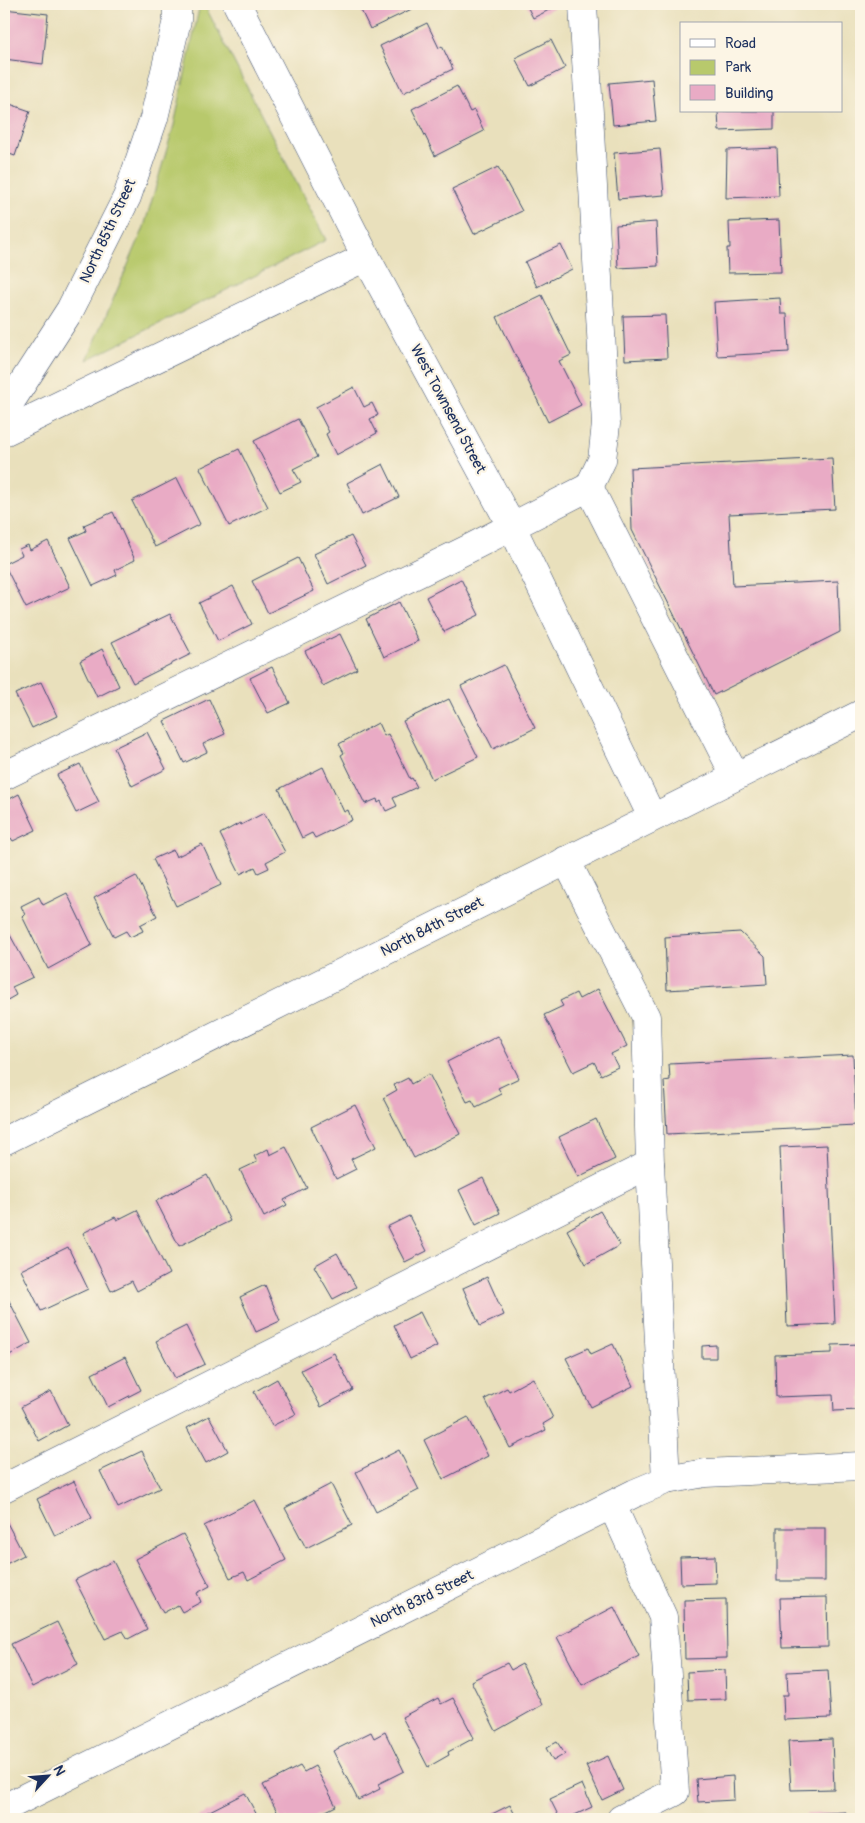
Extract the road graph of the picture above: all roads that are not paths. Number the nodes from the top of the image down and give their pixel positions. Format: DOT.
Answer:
graph roads {
  1 [pos="177,4"];
  2 [pos="238,4"];
  3 [pos="583,4"];
  4 [pos="366,257"];
  5 [pos="4,412"];
  6 [pos="4,432"];
  7 [pos="589,487"];
  8 [pos="512,527"];
  9 [pos="861,714"];
  10 [pos="4,776"];
  11 [pos="735,776"];
  12 [pos="652,817"];
  13 [pos="566,860"];
  14 [pos="4,1141"];
  15 [pos="650,1164"];
  16 [pos="861,1466"];
  17 [pos="666,1480"];
  18 [pos="4,1488"];
  19 [pos="612,1504"];
  20 [pos="4,1808"];
  21 [pos="621,1819"];
  1 -- 5 [label="street, North 85th Street"];
  2 -- 4 [label="street, West Townsend Street"];
  3 -- 7 [label="street"];
  4 -- 6 [label="street"];
  4 -- 8 [label="street, West Townsend Street"];
  7 -- 8 [label="street"];
  7 -- 11 [label="street"];
  8 -- 10 [label="street"];
  8 -- 12 [label="street, West Townsend Street"];
  9 -- 11 [label="street, North 84th Street"];
  11 -- 12 [label="street, North 84th Street"];
  12 -- 13 [label="street, North 84th Street"];
  13 -- 14 [label="street, North 84th Street"];
  13 -- 15 [label="street"];
  15 -- 17 [label="street"];
  15 -- 18 [label="street"];
  16 -- 17 [label="street, North 83rd Street"];
  17 -- 19 [label="street, North 83rd Street"];
  19 -- 20 [label="street, North 83rd Street"];
  19 -- 21 [label="street"];
}
